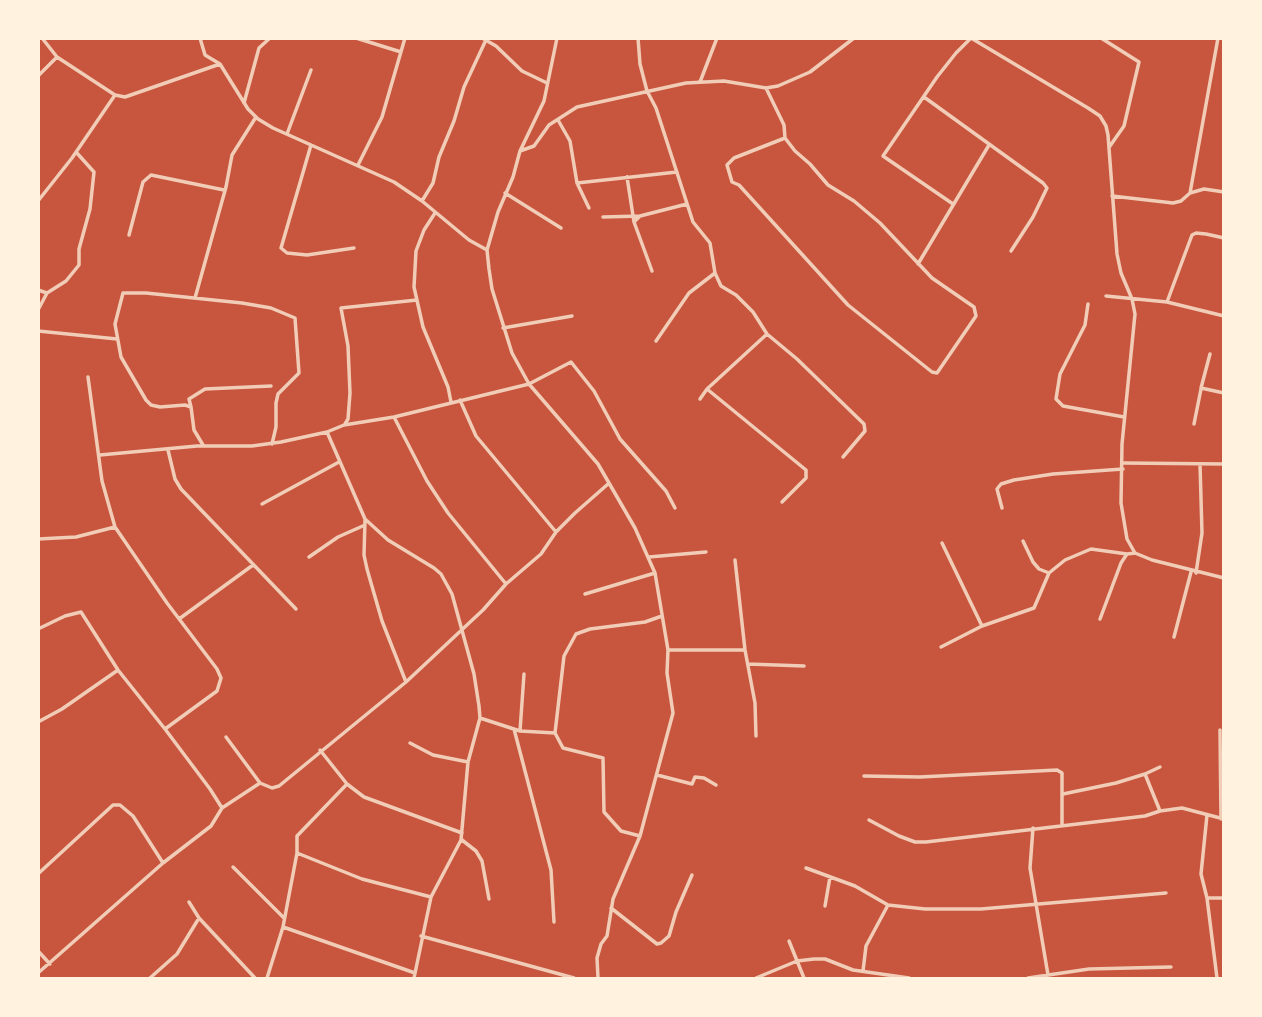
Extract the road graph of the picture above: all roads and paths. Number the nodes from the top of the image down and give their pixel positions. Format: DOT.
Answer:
graph roads {
  1 [pos="41,38"];
  2 [pos="200,38"];
  3 [pos="270,38"];
  4 [pos="356,38"];
  5 [pos="405,38"];
  6 [pos="556,38"];
  7 [pos="638,38"];
  8 [pos="717,38"];
  9 [pos="845,38"];
  10 [pos="853,38"];
  11 [pos="971,38"];
  12 [pos="1101,38"];
  13 [pos="1218,38"];
  14 [pos="483,40"];
  15 [pos="847,44"];
  16 [pos="402,52"];
  17 [pos="57,57"];
  18 [pos="220,64"];
  19 [pos="311,71"];
  20 [pos="38,76"];
  21 [pos="700,82"];
  22 [pos="547,83"];
  23 [pos="766,88"];
  24 [pos="647,91"];
  25 [pos="115,95"];
  26 [pos="924,97"];
  27 [pos="244,103"];
  28 [pos="256,117"];
  29 [pos="558,120"];
  30 [pos="287,135"];
  31 [pos="785,138"];
  32 [pos="311,145"];
  33 [pos="989,145"];
  34 [pos="1109,147"];
  35 [pos="520,151"];
  36 [pos="76,152"];
  37 [pos="358,165"];
  38 [pos="677,172"];
  39 [pos="627,177"];
  40 [pos="577,183"];
  41 [pos="225,191"];
  42 [pos="1223,192"];
  43 [pos="505,193"];
  44 [pos="1190,193"];
  45 [pos="1112,195"];
  46 [pos="38,201"];
  47 [pos="422,201"];
  48 [pos="687,204"];
  49 [pos="953,204"];
  50 [pos="589,208"];
  51 [pos="435,213"];
  52 [pos="603,217"];
  53 [pos="634,219"];
  54 [pos="561,228"];
  55 [pos="128,235"];
  56 [pos="1223,238"];
  57 [pos="354,248"];
  58 [pos="487,250"];
  59 [pos="1011,251"];
  60 [pos="918,264"];
  61 [pos="652,271"];
  62 [pos="715,273"];
  63 [pos="38,290"];
  64 [pos="47,293"];
  65 [pos="1106,296"];
  66 [pos="195,298"];
  67 [pos="1132,299"];
  68 [pos="417,300"];
  69 [pos="1167,302"];
  70 [pos="1088,304"];
  71 [pos="38,310"];
  72 [pos="572,316"];
  73 [pos="1223,316"];
  74 [pos="503,328"];
  75 [pos="38,331"];
  76 [pos="767,334"];
  77 [pos="117,339"];
  78 [pos="656,341"];
  79 [pos="1210,354"];
  80 [pos="88,377"];
  81 [pos="529,384"];
  82 [pos="271,386"];
  83 [pos="1201,388"];
  84 [pos="706,389"];
  85 [pos="1223,393"];
  86 [pos="700,399"];
  87 [pos="460,400"];
  88 [pos="451,402"];
  89 [pos="191,407"];
  90 [pos="1124,416"];
  91 [pos="394,417"];
  92 [pos="1194,424"];
  93 [pos="344,425"];
  94 [pos="327,432"];
  95 [pos="272,444"];
  96 [pos="204,446"];
  97 [pos="168,449"];
  98 [pos="100,455"];
  99 [pos="843,457"];
  100 [pos="339,462"];
  101 [pos="1123,463"];
  102 [pos="1200,464"];
  103 [pos="1223,464"];
  104 [pos="1123,469"];
  105 [pos="608,484"];
  106 [pos="782,502"];
  107 [pos="262,504"];
  108 [pos="675,508"];
  109 [pos="1002,508"];
  110 [pos="365,519"];
  111 [pos="365,525"];
  112 [pos="115,527"];
  113 [pos="556,532"];
  114 [pos="38,539"];
  115 [pos="1023,541"];
  116 [pos="942,543"];
  117 [pos="706,552"];
  118 [pos="1135,553"];
  119 [pos="1127,554"];
  120 [pos="309,557"];
  121 [pos="649,557"];
  122 [pos="736,560"];
  123 [pos="253,565"];
  124 [pos="1194,572"];
  125 [pos="655,573"];
  126 [pos="1049,573"];
  127 [pos="1223,578"];
  128 [pos="506,584"];
  129 [pos="584,594"];
  130 [pos="296,609"];
  131 [pos="662,615"];
  132 [pos="179,619"];
  133 [pos="1100,619"];
  134 [pos="982,626"];
  135 [pos="38,629"];
  136 [pos="461,631"];
  137 [pos="1174,636"];
  138 [pos="942,647"];
  139 [pos="668,650"];
  140 [pos="745,650"];
  141 [pos="748,664"];
  142 [pos="804,666"];
  143 [pos="118,670"];
  144 [pos="524,674"];
  145 [pos="406,682"];
  146 [pos="480,718"];
  147 [pos="38,722"];
  148 [pos="165,729"];
  149 [pos="514,729"];
  150 [pos="1220,730"];
  151 [pos="520,731"];
  152 [pos="555,733"];
  153 [pos="756,736"];
  154 [pos="226,737"];
  155 [pos="410,743"];
  156 [pos="1222,747"];
  157 [pos="320,750"];
  158 [pos="468,762"];
  159 [pos="1160,767"];
  160 [pos="1145,774"];
  161 [pos="657,775"];
  162 [pos="864,776"];
  163 [pos="260,783"];
  164 [pos="347,784"];
  165 [pos="716,785"];
  166 [pos="1063,794"];
  167 [pos="222,808"];
  168 [pos="1160,811"];
  169 [pos="1207,814"];
  170 [pos="1222,819"];
  171 [pos="869,820"];
  172 [pos="1062,825"];
  173 [pos="1033,828"];
  174 [pos="461,833"];
  175 [pos="640,836"];
  176 [pos="461,840"];
  177 [pos="296,853"];
  178 [pos="163,863"];
  179 [pos="233,867"];
  180 [pos="806,868"];
  181 [pos="39,873"];
  182 [pos="692,875"];
  183 [pos="830,876"];
  184 [pos="1166,892"];
  185 [pos="431,897"];
  186 [pos="1207,898"];
  187 [pos="1223,898"];
  188 [pos="489,899"];
  189 [pos="189,902"];
  190 [pos="1036,904"];
  191 [pos="888,905"];
  192 [pos="825,906"];
  193 [pos="611,908"];
  194 [pos="199,918"];
  195 [pos="284,918"];
  196 [pos="554,922"];
  197 [pos="283,928"];
  198 [pos="421,936"];
  199 [pos="789,941"];
  200 [pos="38,951"];
  201 [pos="797,961"];
  202 [pos="50,964"];
  203 [pos="1171,967"];
  204 [pos="863,971"];
  205 [pos="38,973"];
  206 [pos="1048,975"];
  207 [pos="414,976"];
  208 [pos="150,978"];
  209 [pos="255,978"];
  210 [pos="267,978"];
  211 [pos="574,978"];
  212 [pos="598,978"];
  213 [pos="756,978"];
  214 [pos="804,978"];
  215 [pos="909,978"];
  216 [pos="1028,978"];
  217 [pos="1217,978"];
  1 -- 17 [label="street"];
  2 -- 18 [label="street"];
  3 -- 27 [label="street"];
  4 -- 16 [label="street"];
  5 -- 16 [label="street"];
  6 -- 22 [label="street"];
  7 -- 24 [label="street"];
  8 -- 21 [label="street"];
  9 -- 15 [label="street"];
  10 -- 15 [label="street"];
  11 -- 26 [label="street"];
  11 -- 34 [label="street"];
  12 -- 34 [label="street"];
  13 -- 44 [label="street"];
  14 -- 22 [label="street"];
  14 -- 47 [label="street"];
  15 -- 23 [label="street"];
  16 -- 37 [label="street"];
  17 -- 20 [label="street"];
  17 -- 25 [label="street"];
  18 -- 25 [label="street"];
  18 -- 27 [label="street"];
  19 -- 30 [label="street"];
  21 -- 23 [label="street"];
  21 -- 24 [label="street"];
  22 -- 35 [label="street"];
  23 -- 31 [label="street"];
  24 -- 29 [label="street"];
  24 -- 38 [label="street"];
  25 -- 36 [label="street"];
  26 -- 33 [label="street"];
  26 -- 49 [label="street"];
  27 -- 28 [label="street"];
  28 -- 30 [label="street"];
  28 -- 41 [label="street"];
  29 -- 35 [label="street"];
  29 -- 40 [label="street"];
  30 -- 32 [label="street"];
  31 -- 60 [label="street"];
  31 -- 60 [label="street"];
  32 -- 37 [label="street"];
  32 -- 57 [label="street"];
  33 -- 49 [label="street"];
  33 -- 59 [label="street"];
  34 -- 45 [label="street"];
  35 -- 43 [label="street"];
  36 -- 46 [label="street"];
  36 -- 64 [label="street"];
  37 -- 47 [label="street"];
  38 -- 39 [label="street"];
  38 -- 48 [label="street"];
  39 -- 40 [label="street"];
  39 -- 53 [label="street"];
  40 -- 50 [label="street"];
  41 -- 55 [label="street"];
  41 -- 66 [label="street"];
  42 -- 44 [label="street"];
  43 -- 54 [label="street"];
  43 -- 58 [label="street"];
  44 -- 45 [label="street"];
  45 -- 67 [label="street"];
  47 -- 51 [label="street"];
  48 -- 53 [label="street"];
  48 -- 62 [label="street"];
  49 -- 60 [label="street"];
  51 -- 58 [label="street"];
  51 -- 68 [label="street"];
  52 -- 53 [label="street"];
  53 -- 61 [label="street"];
  56 -- 69 [label="street"];
  58 -- 74 [label="street"];
  62 -- 76 [label="street"];
  62 -- 78 [label="street"];
  63 -- 64 [label="street"];
  64 -- 71 [label="street"];
  65 -- 67 [label="street"];
  66 -- 77 [label="street"];
  66 -- 95 [label="street"];
  67 -- 69 [label="street"];
  67 -- 90 [label="street"];
  68 -- 88 [label="street"];
  68 -- 93 [label="street"];
  69 -- 73 [label="street"];
  70 -- 90 [label="street"];
  72 -- 74 [label="street"];
  74 -- 81 [label="street"];
  75 -- 77 [label="street"];
  76 -- 84 [label="street"];
  76 -- 99 [label="street"];
  77 -- 89 [label="street"];
  79 -- 83 [label="street"];
  80 -- 98 [label="street"];
  81 -- 87 [label="street"];
  81 -- 105 [label="street"];
  81 -- 108 [label="street"];
  82 -- 89 [label="street"];
  83 -- 85 [label="street"];
  83 -- 92 [label="street"];
  84 -- 86 [label="street"];
  84 -- 106 [label="street"];
  87 -- 88 [label="street"];
  87 -- 113 [label="street"];
  88 -- 91 [label="street"];
  89 -- 96 [label="street"];
  90 -- 101 [label="street"];
  91 -- 93 [label="street"];
  91 -- 128 [label="street"];
  93 -- 94 [label="street"];
  94 -- 95 [label="street"];
  94 -- 100 [label="street"];
  95 -- 96 [label="street"];
  96 -- 97 [label="street"];
  97 -- 98 [label="street"];
  97 -- 123 [label="street"];
  98 -- 112 [label="street"];
  100 -- 107 [label="street"];
  100 -- 110 [label="street"];
  101 -- 102 [label="street"];
  101 -- 104 [label="street"];
  102 -- 103 [label="street"];
  102 -- 124 [label="street"];
  104 -- 109 [label="street"];
  104 -- 118 [label="street"];
  105 -- 113 [label="street"];
  105 -- 121 [label="street"];
  110 -- 111 [label="street"];
  110 -- 136 [label="street"];
  111 -- 120 [label="street"];
  111 -- 145 [label="street"];
  112 -- 114 [label="street"];
  112 -- 132 [label="street"];
  113 -- 128 [label="street"];
  115 -- 126 [label="street"];
  116 -- 134 [label="street"];
  117 -- 121 [label="street"];
  118 -- 119 [label="street"];
  118 -- 124 [label="street"];
  119 -- 126 [label="street"];
  119 -- 133 [label="street"];
  121 -- 125 [label="street"];
  122 -- 140 [label="street"];
  123 -- 130 [label="street"];
  123 -- 132 [label="street"];
  124 -- 127 [label="street"];
  124 -- 137 [label="street"];
  125 -- 129 [label="street"];
  125 -- 131 [label="street"];
  126 -- 134 [label="street"];
  128 -- 136 [label="street"];
  131 -- 139 [label="street"];
  131 -- 152 [label="street"];
  132 -- 148 [label="street"];
  134 -- 138 [label="street"];
  135 -- 143 [label="street"];
  136 -- 145 [label="street"];
  136 -- 146 [label="street"];
  139 -- 140 [label="street"];
  139 -- 161 [label="street"];
  140 -- 141 [label="street"];
  141 -- 142 [label="street"];
  141 -- 153 [label="street"];
  143 -- 147 [label="street"];
  143 -- 148 [label="street"];
  144 -- 151 [label="street"];
  145 -- 157 [label="street"];
  146 -- 149 [label="street"];
  146 -- 158 [label="street"];
  148 -- 167 [label="street"];
  149 -- 151 [label="street"];
  149 -- 196 [label="street"];
  150 -- 156 [label="street"];
  151 -- 152 [label="street"];
  152 -- 175 [label="street"];
  154 -- 163 [label="street"];
  155 -- 158 [label="street"];
  156 -- 170 [label="street"];
  157 -- 163 [label="street"];
  157 -- 164 [label="street"];
  158 -- 174 [label="street"];
  159 -- 160 [label="street"];
  160 -- 166 [label="street"];
  160 -- 168 [label="street"];
  161 -- 165 [label="street"];
  161 -- 175 [label="street"];
  162 -- 166 [label="street"];
  163 -- 167 [label="street"];
  164 -- 174 [label="street"];
  164 -- 177 [label="street"];
  166 -- 172 [label="street"];
  167 -- 178 [label="street"];
  168 -- 169 [label="street"];
  168 -- 172 [label="street"];
  169 -- 170 [label="street"];
  169 -- 186 [label="street"];
  171 -- 173 [label="street"];
  172 -- 173 [label="street"];
  173 -- 190 [label="street"];
  174 -- 176 [label="street"];
  175 -- 193 [label="street"];
  176 -- 185 [label="street"];
  176 -- 188 [label="street"];
  177 -- 185 [label="street"];
  177 -- 195 [label="street"];
  178 -- 181 [label="street"];
  178 -- 202 [label="street"];
  179 -- 195 [label="street"];
  180 -- 183 [label="street"];
  182 -- 193 [label="street"];
  183 -- 191 [label="street"];
  183 -- 192 [label="street"];
  184 -- 190 [label="street"];
  185 -- 198 [label="street"];
  186 -- 187 [label="street"];
  186 -- 217 [label="street"];
  189 -- 194 [label="street"];
  190 -- 191 [label="street"];
  190 -- 206 [label="street"];
  191 -- 204 [label="street"];
  193 -- 212 [label="street"];
  194 -- 208 [label="street"];
  194 -- 209 [label="street"];
  195 -- 197 [label="street"];
  197 -- 207 [label="street"];
  197 -- 210 [label="street"];
  198 -- 207 [label="street"];
  198 -- 211 [label="street"];
  199 -- 201 [label="street"];
  200 -- 202 [label="street"];
  201 -- 204 [label="street"];
  201 -- 213 [label="street"];
  201 -- 214 [label="street"];
  202 -- 205 [label="street"];
  203 -- 206 [label="street"];
  204 -- 215 [label="street"];
  206 -- 216 [label="street"];
}
